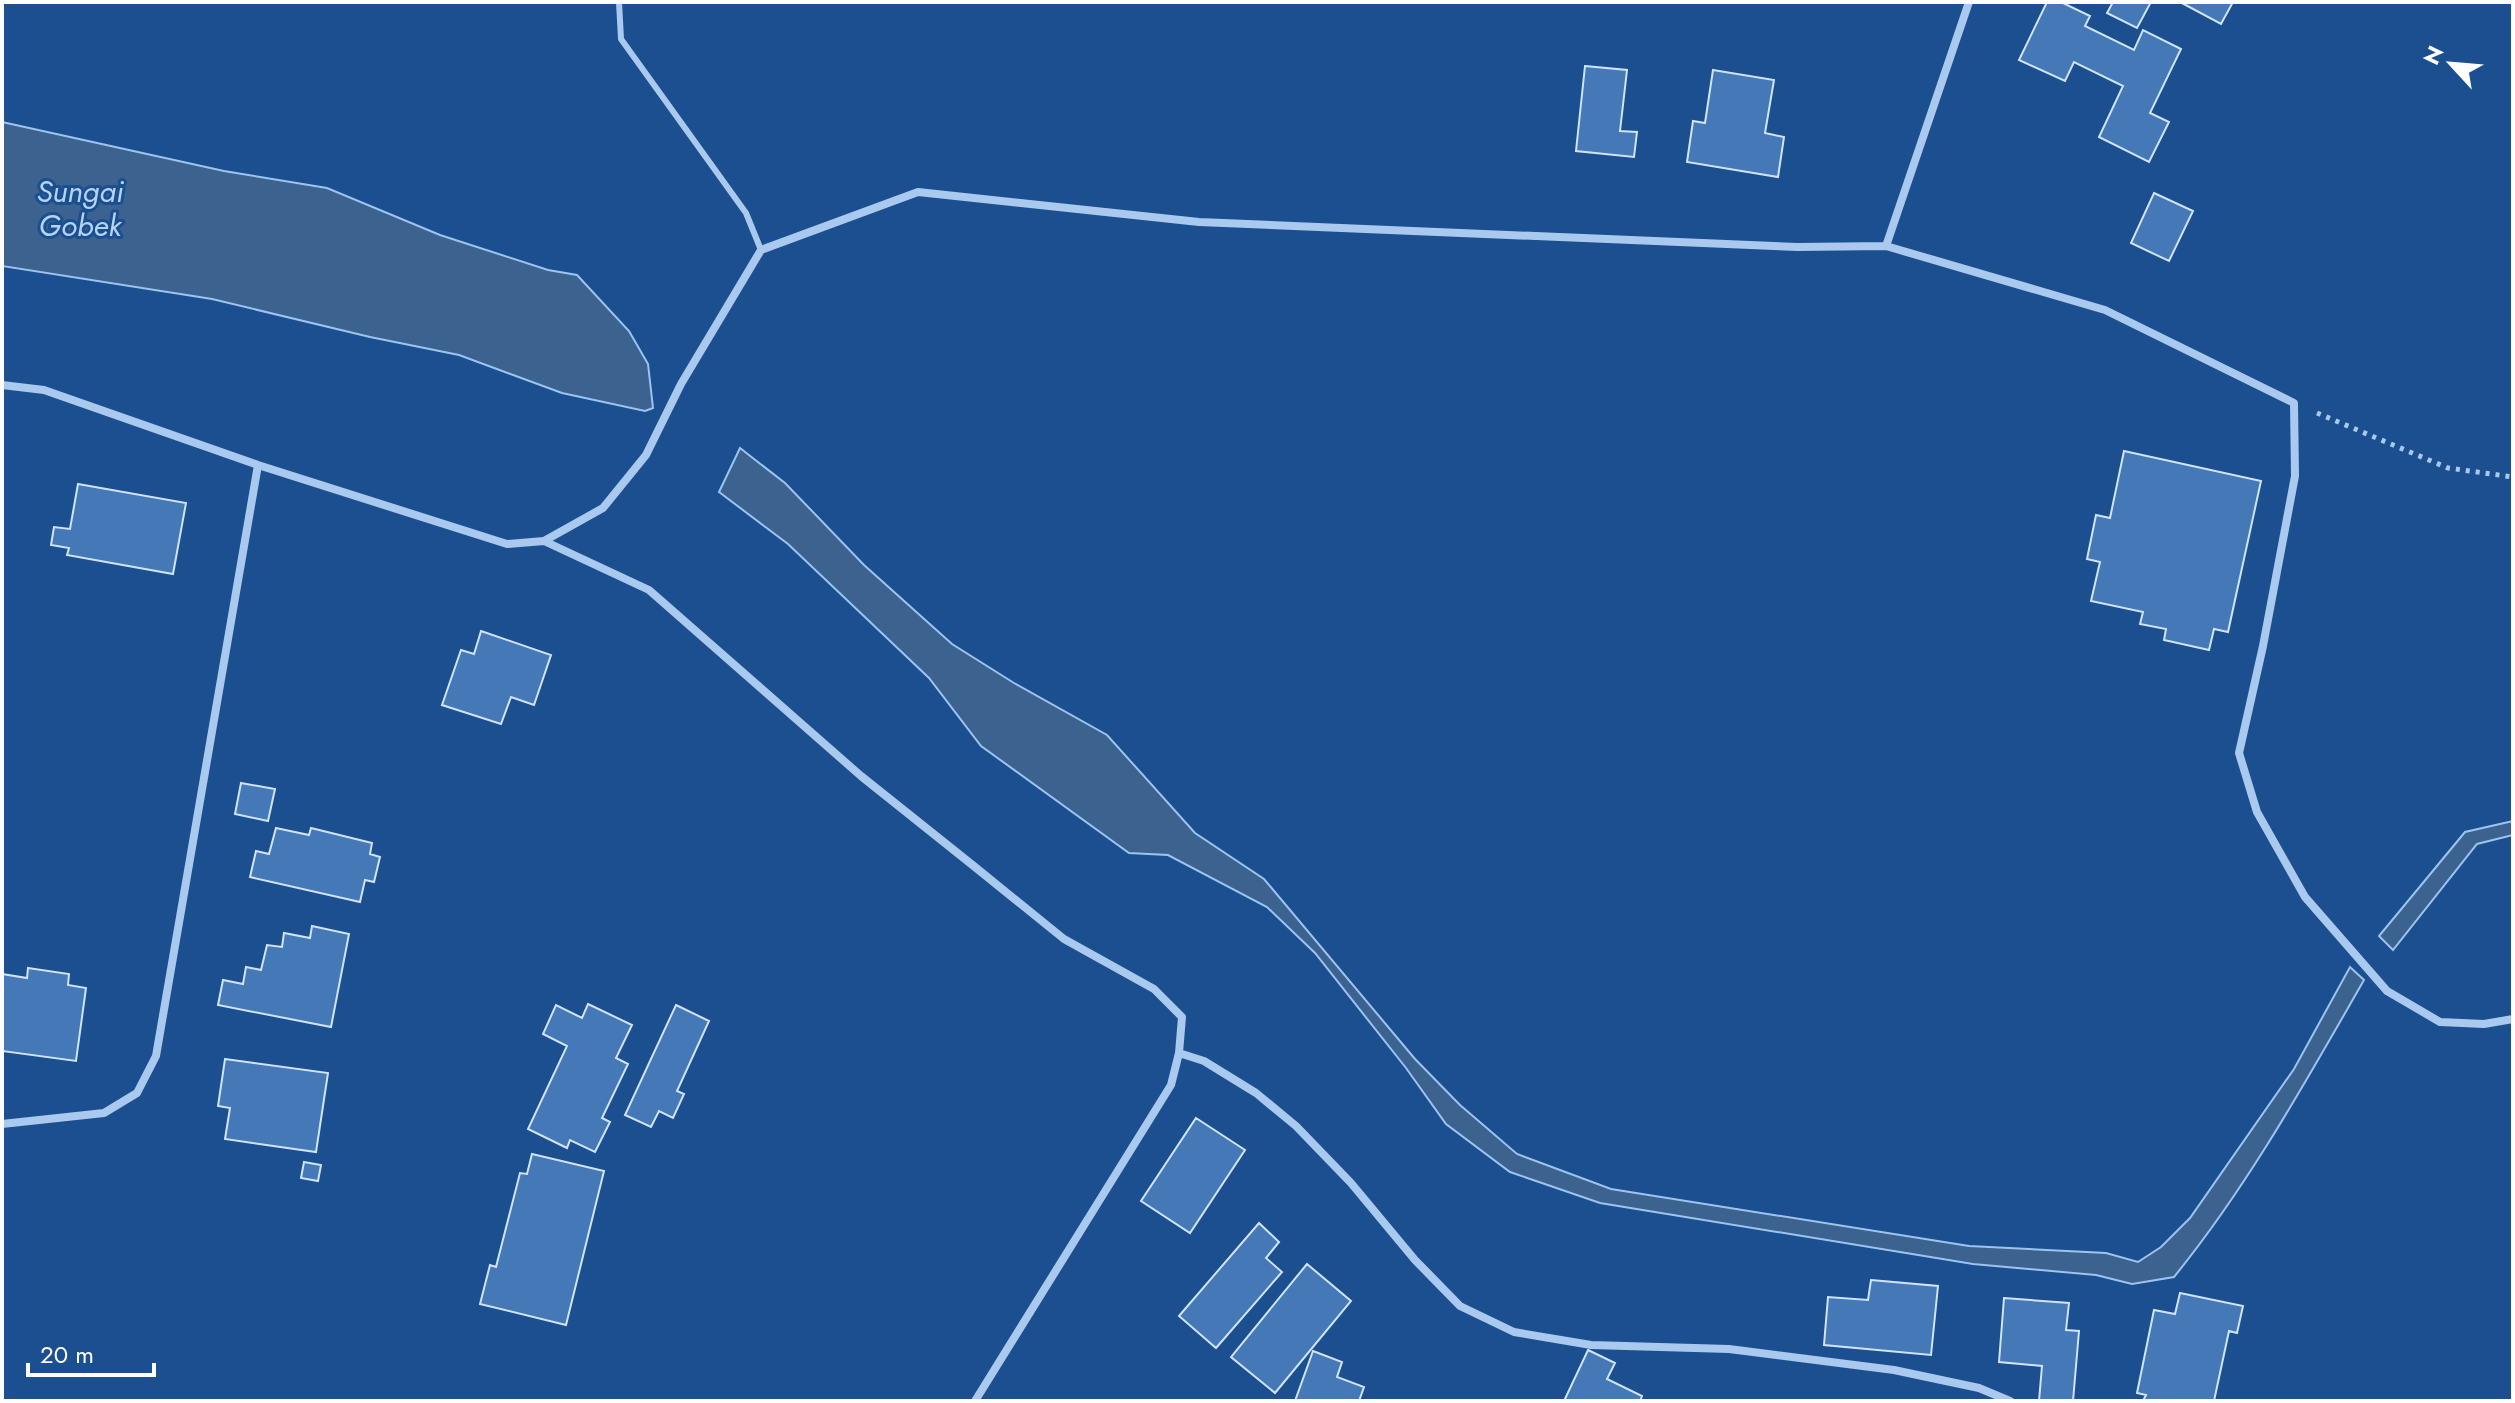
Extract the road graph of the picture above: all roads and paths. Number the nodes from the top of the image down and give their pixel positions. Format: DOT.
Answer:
graph roads {
  1 [pos="619,2"];
  2 [pos="1969,2"];
  3 [pos="1886,246"];
  4 [pos="761,250"];
  5 [pos="2,385"];
  6 [pos="2294,403"];
  7 [pos="258,465"];
  8 [pos="2513,477"];
  9 [pos="544,541"];
  10 [pos="2513,1019"];
  11 [pos="1179,1053"];
  12 [pos="2,1124"];
  13 [pos="975,1401"];
  14 [pos="2010,1401"];
  1 -- 4 [label="lane"];
  2 -- 3 [label="street"];
  3 -- 4 [label="street"];
  3 -- 6 [label="street"];
  4 -- 9 [label="street"];
  5 -- 7 [label="street"];
  6 -- 8 [label="path"];
  6 -- 10 [label="street"];
  7 -- 9 [label="street"];
  7 -- 12 [label="street"];
  9 -- 11 [label="street"];
  11 -- 13 [label="street"];
  11 -- 14 [label="street"];
}
